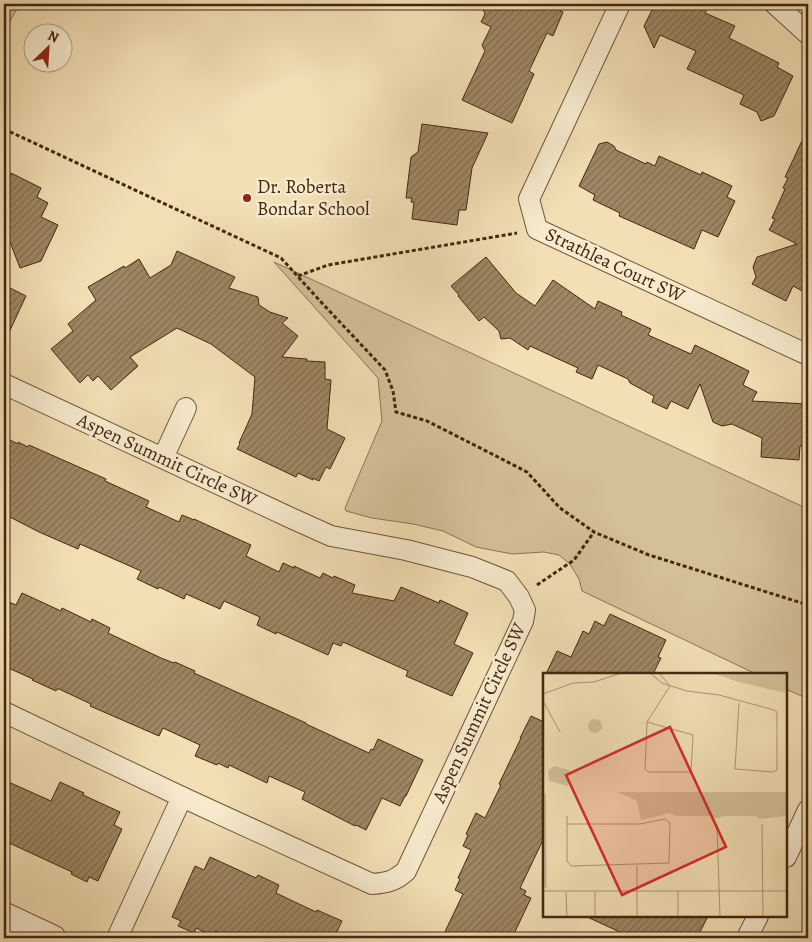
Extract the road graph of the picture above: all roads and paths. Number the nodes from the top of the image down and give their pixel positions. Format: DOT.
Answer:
graph roads {
  1 [pos="620,4"];
  2 [pos="775,4"];
  3 [pos="808,34"];
  4 [pos="4,129"];
  5 [pos="537,229"];
  6 [pos="298,276"];
  7 [pos="808,355"];
  8 [pos="4,384"];
  9 [pos="186,408"];
  10 [pos="163,458"];
  11 [pos="594,532"];
  12 [pos="519,597"];
  13 [pos="808,604"];
  14 [pos="4,712"];
  15 [pos="182,796"];
  16 [pos="808,810"];
  17 [pos="787,855"];
  18 [pos="4,915"];
  19 [pos="758,917"];
  20 [pos="53,938"];
  21 [pos="117,938"];
  22 [pos="747,938"];
  1 -- 5 [label="street, Strathlea Court SW"];
  2 -- 3 [label="street"];
  4 -- 6 [label="path"];
  5 -- 6 [label="path"];
  5 -- 7 [label="street, Strathlea Court SW"];
  6 -- 11 [label="path"];
  8 -- 10 [label="street, Aspen Summit Circle SW"];
  9 -- 10 [label="street"];
  10 -- 12 [label="street, Aspen Summit Circle SW"];
  11 -- 12 [label="path"];
  11 -- 13 [label="path"];
  12 -- 15 [label="street, Aspen Summit Circle SW"];
  14 -- 15 [label="street, Aspen Summit Circle SW"];
  15 -- 21 [label="street"];
  16 -- 17 [label="street"];
  18 -- 20 [label="street"];
  19 -- 22 [label="street"];
}
